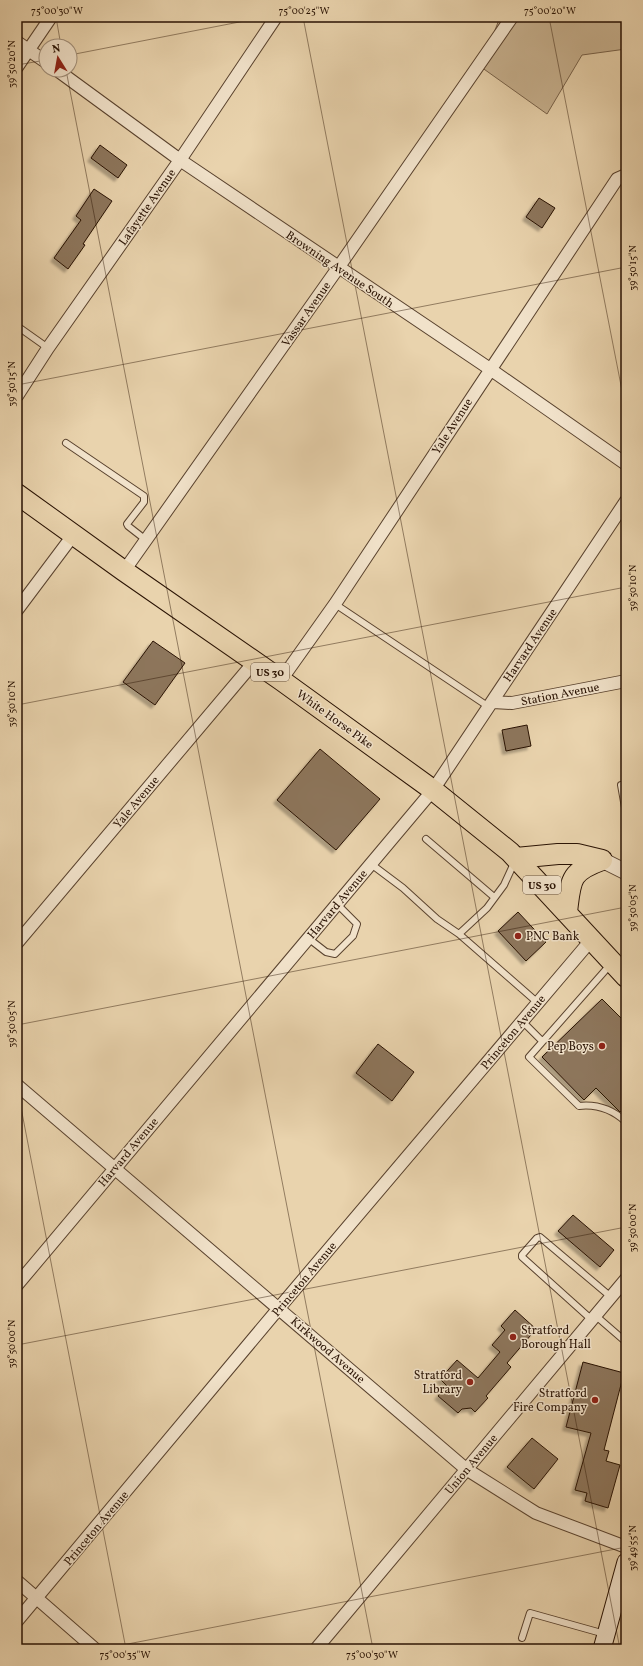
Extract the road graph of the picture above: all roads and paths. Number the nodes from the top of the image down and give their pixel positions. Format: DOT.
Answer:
graph roads {
  1 [pos="51,17"];
  2 [pos="276,17"];
  3 [pos="512,17"];
  4 [pos="17,42"];
  5 [pos="29,50"];
  6 [pos="38,56"];
  7 [pos="17,67"];
  8 [pos="68,78"];
  9 [pos="180,160"];
  10 [pos="626,176"];
  11 [pos="338,268"];
  12 [pos="17,326"];
  13 [pos="48,348"];
  14 [pos="490,369"];
  15 [pos="17,396"];
  16 [pos="66,443"];
  17 [pos="626,464"];
  18 [pos="17,494"];
  19 [pos="626,501"];
  20 [pos="74,534"];
  21 [pos="146,540"];
  22 [pos="124,571"];
  23 [pos="335,604"];
  24 [pos="17,610"];
  25 [pos="255,662"];
  26 [pos="281,680"];
  27 [pos="626,681"];
  28 [pos="491,705"];
  29 [pos="626,784"];
  30 [pos="433,790"];
  31 [pos="626,813"];
  32 [pos="426,839"];
  33 [pos="516,858"];
  34 [pos="602,860"];
  35 [pos="371,864"];
  36 [pos="626,872"];
  37 [pos="494,897"];
  38 [pos="337,904"];
  39 [pos="567,912"];
  40 [pos="459,934"];
  41 [pos="308,938"];
  42 [pos="592,939"];
  43 [pos="17,944"];
  44 [pos="613,962"];
  45 [pos="626,977"];
  46 [pos="538,1003"];
  47 [pos="522,1021"];
  48 [pos="542,1041"];
  49 [pos="17,1085"];
  50 [pos="626,1122"];
  51 [pos="115,1168"];
  52 [pos="626,1279"];
  53 [pos="17,1285"];
  54 [pos="611,1297"];
  55 [pos="279,1308"];
  56 [pos="594,1318"];
  57 [pos="626,1342"];
  58 [pos="466,1469"];
  59 [pos="626,1547"];
  60 [pos="626,1562"];
  61 [pos="17,1581"];
  62 [pos="36,1598"];
  63 [pos="17,1622"];
  64 [pos="522,1638"];
  65 [pos="604,1642"];
  66 [pos="95,1649"];
  67 [pos="316,1649"];
  1 -- 5 [label="street"];
  2 -- 9 [label="street, Lafayette Avenue"];
  3 -- 11 [label="street, Vassar Avenue"];
  4 -- 5 [label="street"];
  5 -- 6 [label="street"];
  5 -- 7 [label="street"];
  8 -- 9 [label="street, Browning Avenue South"];
  9 -- 11 [label="street, Browning Avenue South"];
  9 -- 13 [label="street, Lafayette Avenue"];
  10 -- 14 [label="street, Yale Avenue"];
  11 -- 14 [label="street, Browning Avenue South"];
  11 -- 21 [label="street, Vassar Avenue"];
  12 -- 13 [label="lane"];
  13 -- 15 [label="street, Lafayette Avenue"];
  14 -- 17 [label="street, Browning Avenue South"];
  14 -- 23 [label="street, Yale Avenue"];
  16 -- 21 [label="lane"];
  18 -- 20 [label="highway, White Horse Pike / US 30"];
  19 -- 28 [label="street, Harvard Avenue"];
  20 -- 22 [label="highway, White Horse Pike / US 30"];
  20 -- 24 [label="street"];
  21 -- 22 [label="street, Vassar Avenue"];
  22 -- 25 [label="highway, White Horse Pike / US 30"];
  23 -- 26 [label="street, Yale Avenue"];
  23 -- 28 [label="lane"];
  25 -- 26 [label="highway, White Horse Pike / US 30"];
  25 -- 43 [label="street, Yale Avenue"];
  26 -- 30 [label="highway, White Horse Pike / US 30"];
  27 -- 28 [label="street, Station Avenue"];
  28 -- 30 [label="street, Harvard Avenue"];
  29 -- 31 [label="lane"];
  30 -- 33 [label="highway, White Horse Pike / US 30"];
  30 -- 35 [label="street, Harvard Avenue"];
  32 -- 37 [label="lane"];
  33 -- 34 [label="highway"];
  33 -- 37 [label="lane"];
  33 -- 39 [label="highway, White Horse Pike / US 30"];
  34 -- 36 [label="street"];
  34 -- 39 [label="highway"];
  35 -- 38 [label="street, Harvard Avenue"];
  35 -- 40 [label="lane"];
  37 -- 40 [label="lane"];
  38 -- 41 [label="street, Harvard Avenue"];
  38 -- 41 [label="lane"];
  39 -- 42 [label="highway, White Horse Pike / US 30"];
  40 -- 46 [label="lane"];
  41 -- 51 [label="street, Harvard Avenue"];
  42 -- 44 [label="highway, White Horse Pike / US 30"];
  42 -- 46 [label="street, Princeton Avenue"];
  44 -- 45 [label="highway, White Horse Pike / US 30"];
  44 -- 48 [label="lane"];
  46 -- 47 [label="street, Princeton Avenue"];
  47 -- 48 [label="lane"];
  47 -- 55 [label="street, Princeton Avenue"];
  48 -- 50 [label="lane"];
  49 -- 51 [label="street, Kirkwood Avenue"];
  51 -- 53 [label="street, Harvard Avenue"];
  51 -- 55 [label="street, Kirkwood Avenue"];
  52 -- 54 [label="street, Union Avenue"];
  54 -- 56 [label="street, Union Avenue"];
  54 -- 56 [label="lane"];
  55 -- 58 [label="street, Kirkwood Avenue"];
  55 -- 62 [label="street, Princeton Avenue"];
  56 -- 57 [label="lane"];
  56 -- 58 [label="street, Union Avenue"];
  58 -- 59 [label="street, Kirkwood Avenue"];
  58 -- 67 [label="street, Union Avenue"];
  60 -- 65 [label="main road"];
  61 -- 62 [label="street"];
  62 -- 63 [label="street, Princeton Avenue"];
  62 -- 66 [label="street"];
  64 -- 65 [label="lane"];
}
